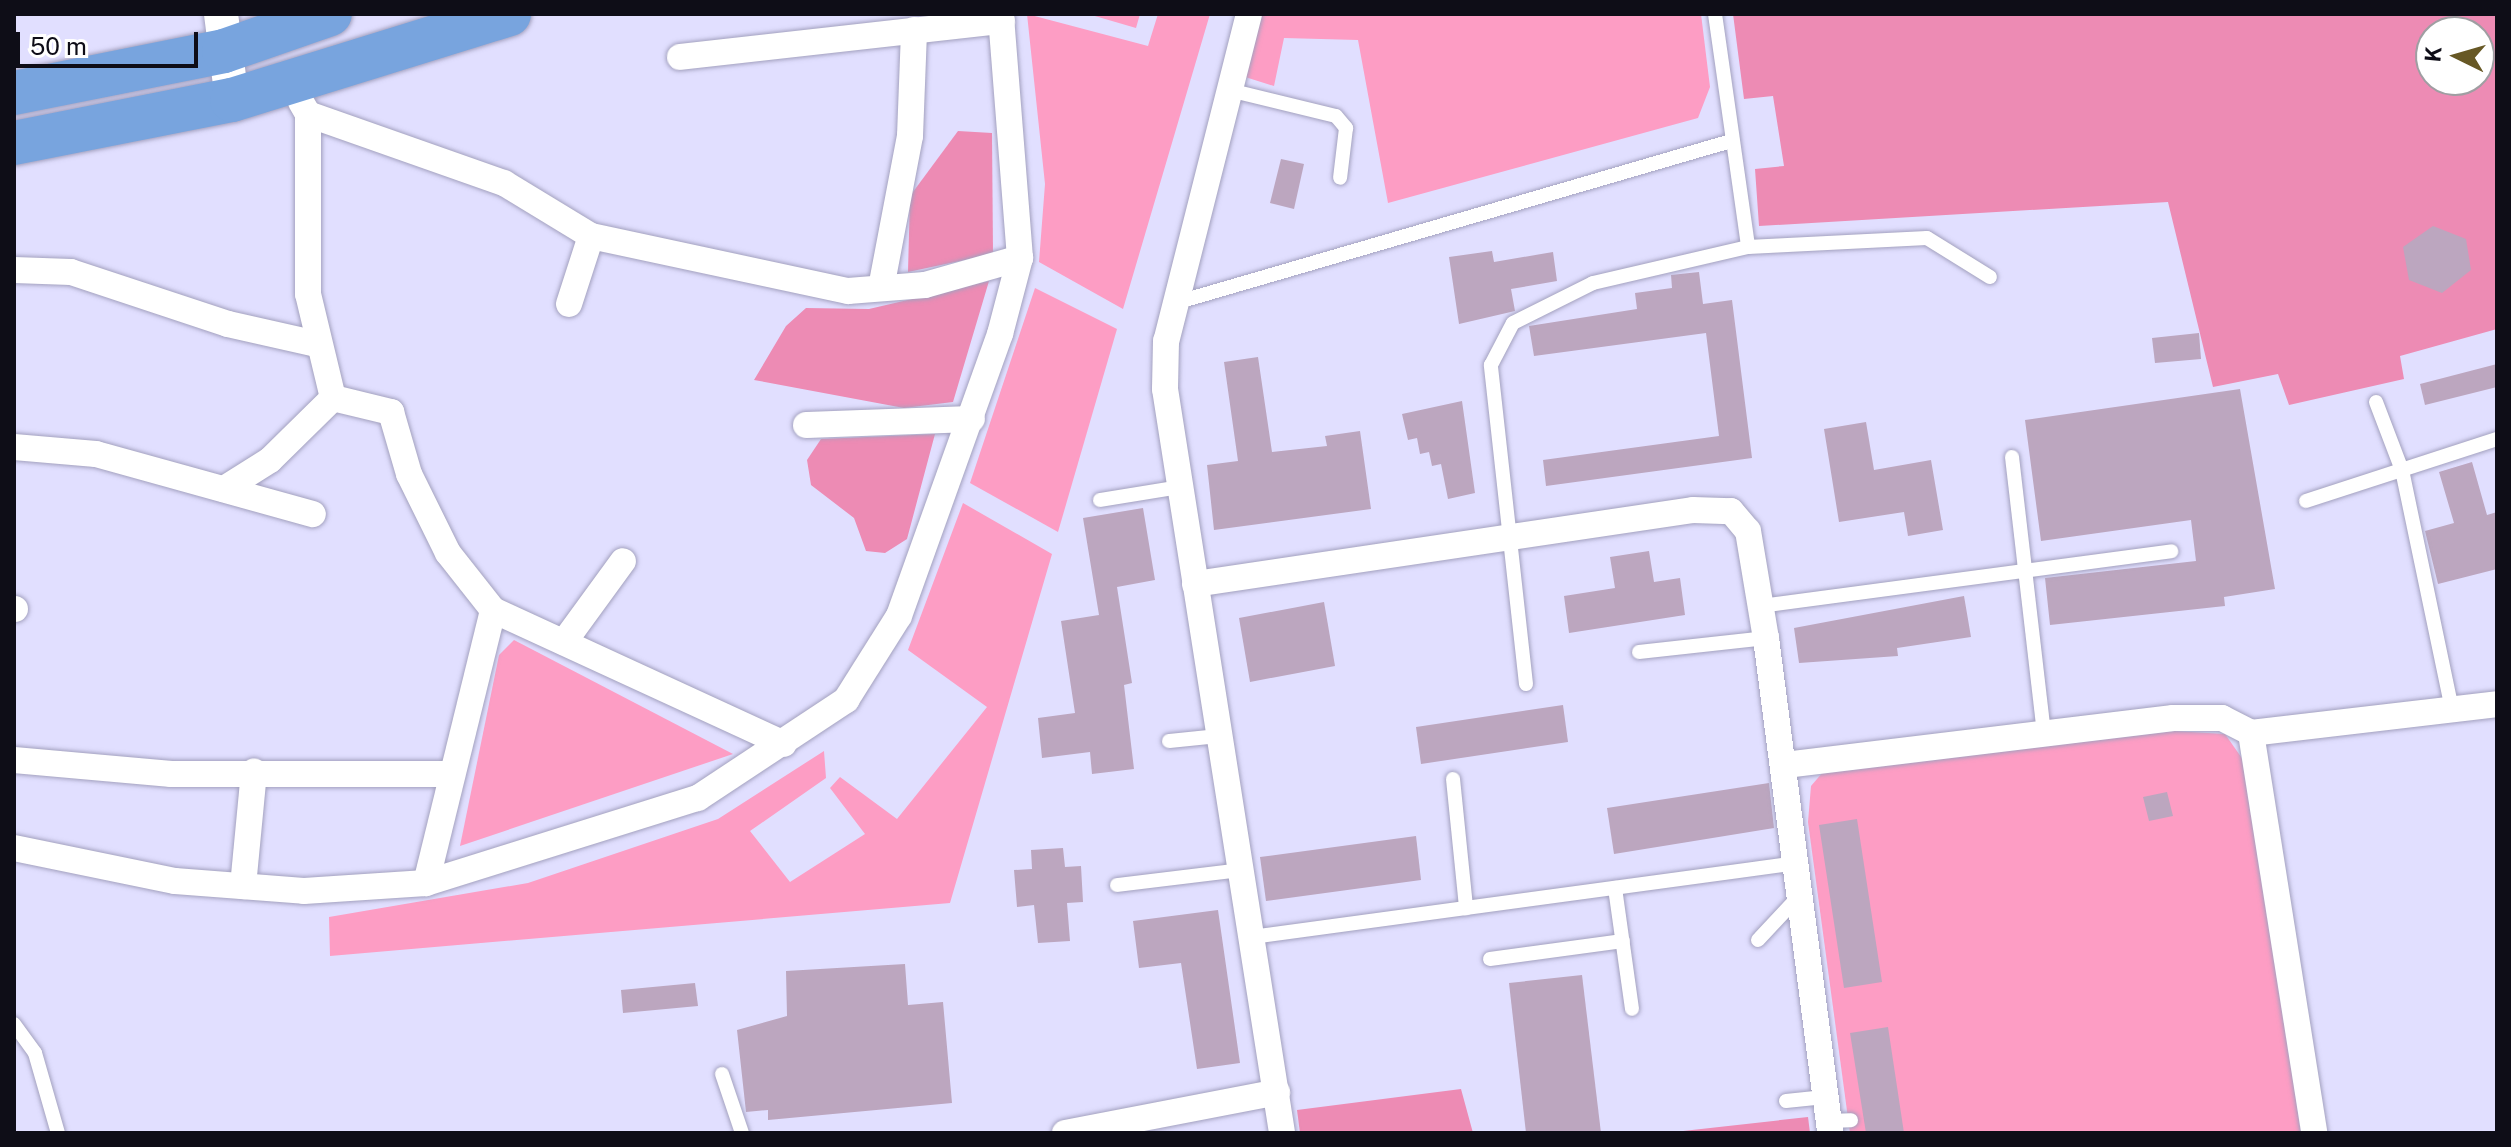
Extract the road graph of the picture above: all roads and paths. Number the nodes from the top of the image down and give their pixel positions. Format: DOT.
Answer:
graph roads {
  1 [pos="330,14"];
  2 [pos="509,14"];
  3 [pos="1249,14"];
  4 [pos="1715,14"];
  5 [pos="1002,17"];
  6 [pos="277,22"];
  7 [pos="914,30"];
  8 [pos="222,32"];
  9 [pos="680,57"];
  10 [pos="1229,90"];
  11 [pos="14,93"];
  12 [pos="298,98"];
  13 [pos="232,100"];
  14 [pos="1731,141"];
  15 [pos="14,143"];
  16 [pos="1340,178"];
  17 [pos="591,236"];
  18 [pos="1748,247"];
  19 [pos="1020,258"];
  20 [pos="14,270"];
  21 [pos="1990,277"];
  22 [pos="881,288"];
  23 [pos="1174,303"];
  24 [pos="569,304"];
  25 [pos="317,344"];
  26 [pos="333,398"];
  27 [pos="2376,402"];
  28 [pos="972,419"];
  29 [pos="806,425"];
  30 [pos="2497,439"];
  31 [pos="14,447"];
  32 [pos="2012,457"];
  33 [pos="2402,470"];
  34 [pos="1180,487"];
  35 [pos="224,489"];
  36 [pos="1100,500"];
  37 [pos="2306,501"];
  38 [pos="313,514"];
  39 [pos="1507,538"];
  40 [pos="2171,551"];
  41 [pos="623,561"];
  42 [pos="2026,566"];
  43 [pos="1195,584"];
  44 [pos="1761,606"];
  45 [pos="493,610"];
  46 [pos="1766,638"];
  47 [pos="564,642"];
  48 [pos="1639,652"];
  49 [pos="1526,684"];
  50 [pos="2497,704"];
  51 [pos="2452,709"];
  52 [pos="2251,733"];
  53 [pos="2044,734"];
  54 [pos="1219,736"];
  55 [pos="1169,741"];
  56 [pos="784,744"];
  57 [pos="14,760"];
  58 [pos="1785,765"];
  59 [pos="254,772"];
  60 [pos="452,774"];
  61 [pos="1453,779"];
  62 [pos="14,848"];
  63 [pos="1797,863"];
  64 [pos="1241,870"];
  65 [pos="426,883"];
  66 [pos="1117,885"];
  67 [pos="243,886"];
  68 [pos="1615,888"];
  69 [pos="1800,895"];
  70 [pos="1466,908"];
  71 [pos="1252,937"];
  72 [pos="1758,940"];
  73 [pos="1623,941"];
  74 [pos="1490,959"];
  75 [pos="1632,1009"];
  76 [pos="14,1024"];
  77 [pos="722,1074"];
  78 [pos="1277,1092"];
  79 [pos="1786,1101"];
  80 [pos="1834,1118"];
  81 [pos="58,1133"];
  82 [pos="742,1133"];
  83 [pos="1065,1133"];
  84 [pos="1282,1133"];
  85 [pos="2314,1133"];
  1 -- 6 [label="highway"];
  2 -- 12 [label="highway"];
  3 -- 10 [label="street"];
  4 -- 14 [label="lane"];
  5 -- 7 [label="street"];
  5 -- 19 [label="street"];
  6 -- 8 [label="highway"];
  6 -- 12 [label="street"];
  7 -- 9 [label="street"];
  7 -- 22 [label="street"];
  8 -- 11 [label="highway"];
  8 -- 13 [label="street"];
  10 -- 16 [label="lane"];
  10 -- 23 [label="street"];
  12 -- 13 [label="highway"];
  12 -- 17 [label="street"];
  12 -- 25 [label="street"];
  13 -- 15 [label="highway"];
  14 -- 18 [label="lane"];
  14 -- 23 [label="lane"];
  17 -- 22 [label="street"];
  17 -- 24 [label="street"];
  18 -- 21 [label="lane"];
  18 -- 39 [label="lane"];
  19 -- 22 [label="street"];
  19 -- 28 [label="street"];
  20 -- 25 [label="street"];
  23 -- 34 [label="street"];
  25 -- 26 [label="street"];
  26 -- 35 [label="street"];
  26 -- 45 [label="street"];
  27 -- 33 [label="lane"];
  28 -- 29 [label="street"];
  28 -- 56 [label="street"];
  30 -- 33 [label="lane"];
  31 -- 35 [label="street"];
  32 -- 42 [label="lane"];
  33 -- 37 [label="lane"];
  33 -- 51 [label="lane"];
  34 -- 36 [label="lane"];
  34 -- 43 [label="street"];
  35 -- 38 [label="street"];
  39 -- 43 [label="street"];
  39 -- 44 [label="street"];
  39 -- 49 [label="lane"];
  40 -- 42 [label="lane"];
  41 -- 47 [label="street"];
  42 -- 44 [label="lane"];
  42 -- 53 [label="lane"];
  43 -- 54 [label="street"];
  44 -- 46 [label="street"];
  45 -- 47 [label="street"];
  45 -- 60 [label="street"];
  46 -- 48 [label="lane"];
  46 -- 58 [label="street"];
  47 -- 56 [label="street"];
  50 -- 51 [label="street"];
  51 -- 52 [label="street"];
  52 -- 53 [label="street"];
  52 -- 85 [label="street"];
  53 -- 58 [label="street"];
  54 -- 55 [label="lane"];
  54 -- 64 [label="street"];
  56 -- 65 [label="street"];
  57 -- 59 [label="street"];
  58 -- 63 [label="street"];
  59 -- 60 [label="street"];
  59 -- 67 [label="street"];
  60 -- 65 [label="street"];
  61 -- 70 [label="lane"];
  62 -- 67 [label="street"];
  63 -- 68 [label="lane"];
  63 -- 69 [label="street"];
  64 -- 66 [label="lane"];
  64 -- 71 [label="street"];
  65 -- 67 [label="street"];
  68 -- 70 [label="lane"];
  68 -- 73 [label="lane"];
  69 -- 72 [label="lane"];
  69 -- 80 [label="street"];
  70 -- 71 [label="lane"];
  71 -- 78 [label="street"];
  73 -- 74 [label="lane"];
  73 -- 75 [label="lane"];
  76 -- 81 [label="lane"];
  77 -- 82 [label="lane"];
  78 -- 83 [label="street"];
  78 -- 84 [label="street"];
  79 -- 80 [label="lane"];
}
